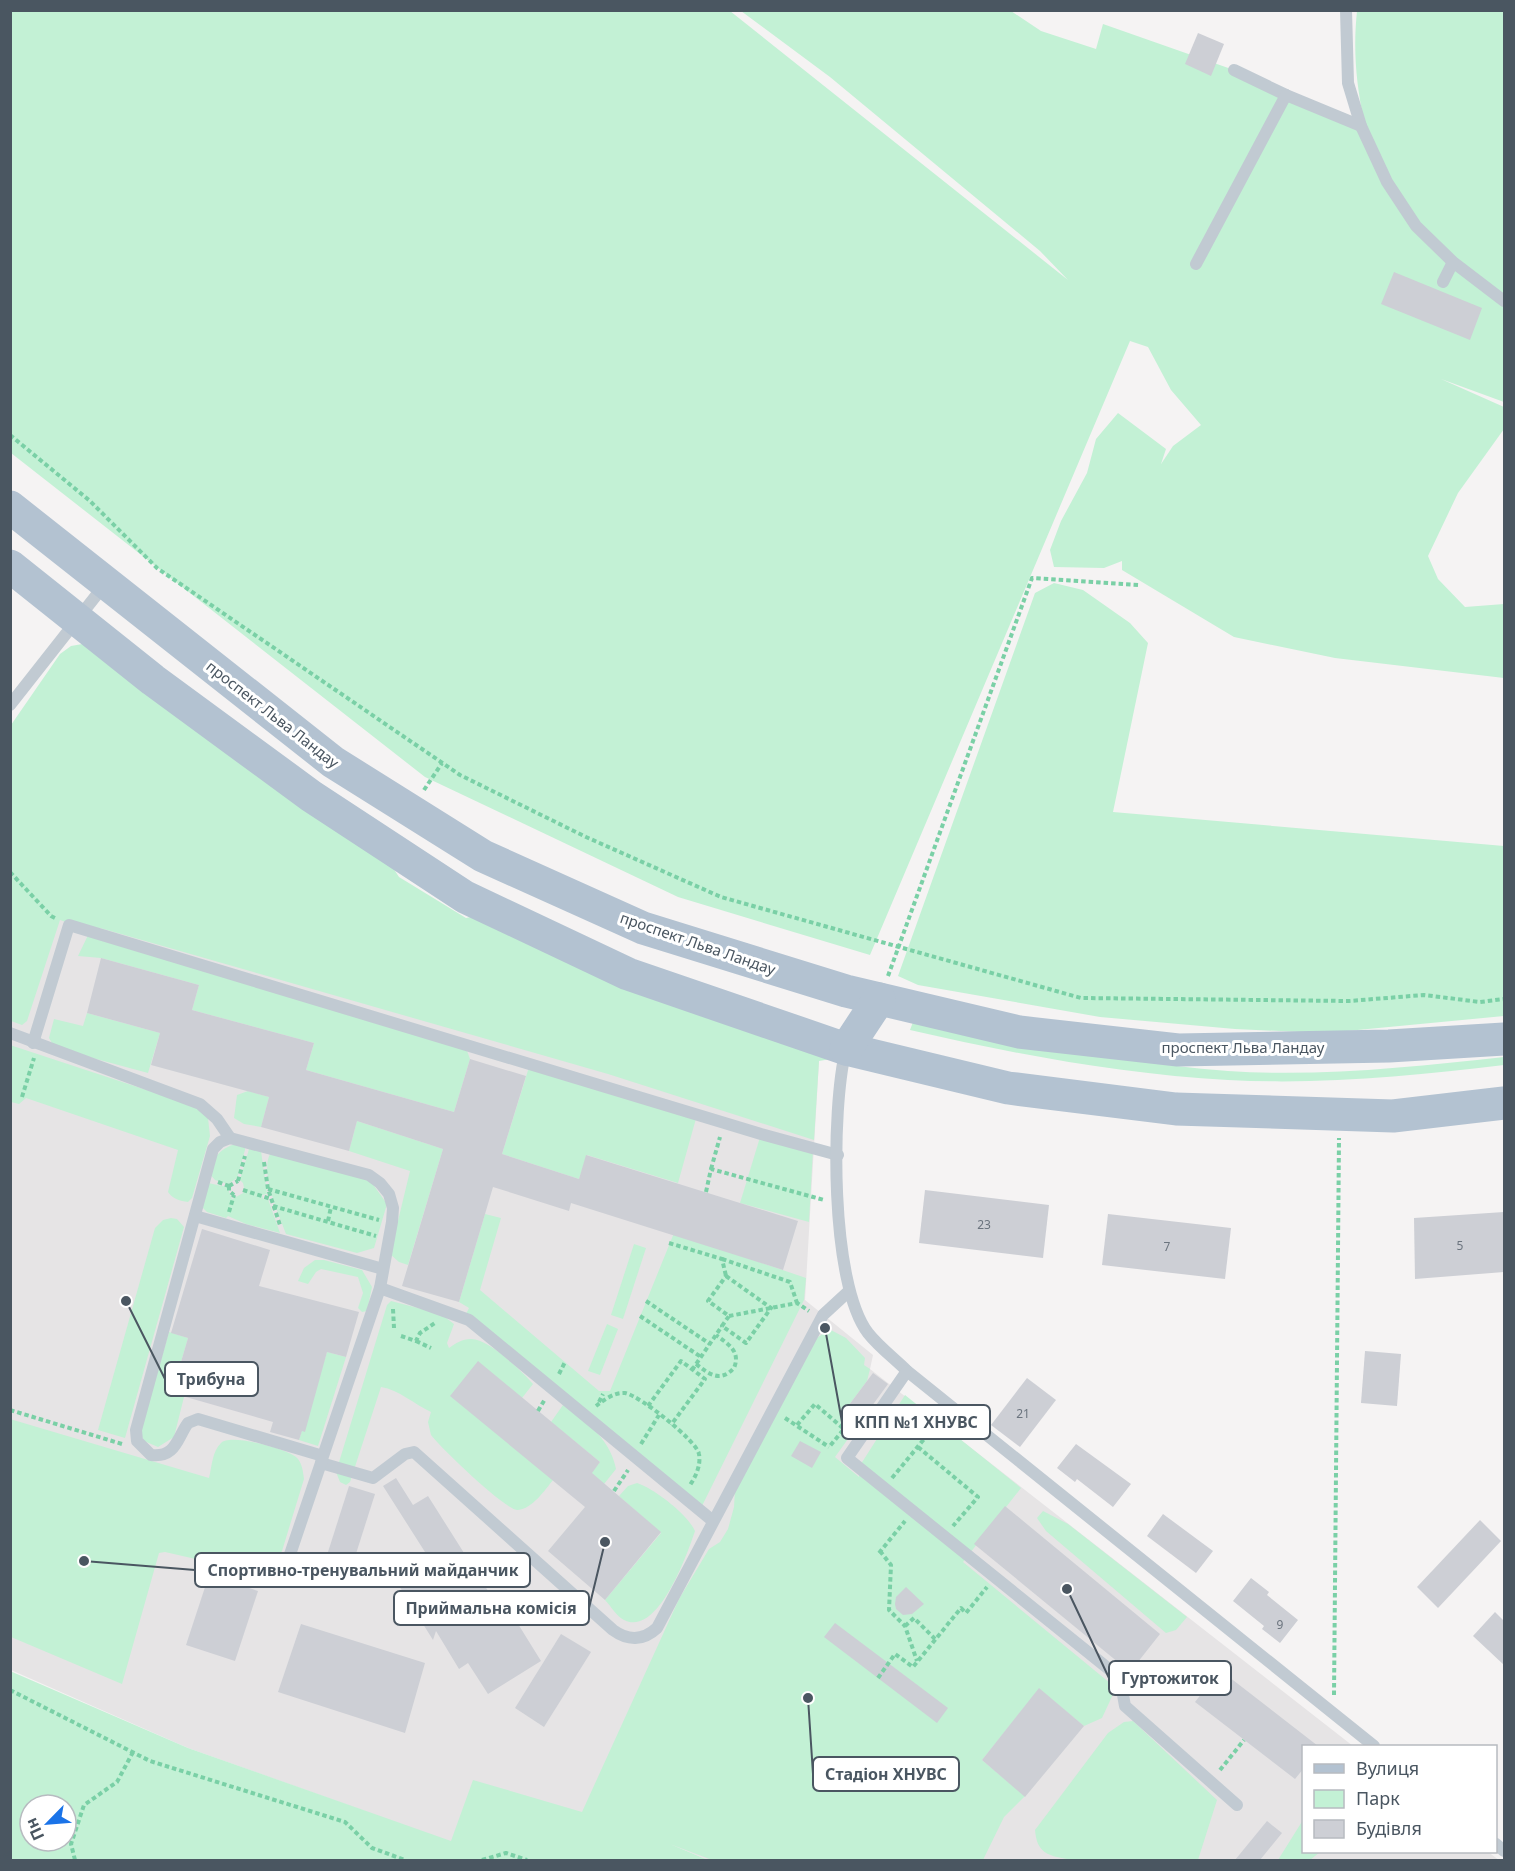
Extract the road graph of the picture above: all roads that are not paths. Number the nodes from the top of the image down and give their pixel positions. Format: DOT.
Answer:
graph roads {
  1 [pos="1346,10"];
  2 [pos="1234,70"];
  3 [pos="1286,95"];
  4 [pos="1360,126"];
  5 [pos="1453,262"];
  6 [pos="1196,264"];
  7 [pos="1443,282"];
  8 [pos="1504,301"];
  9 [pos="10,507"];
  10 [pos="10,566"];
  11 [pos="106,583"];
  12 [pos="79,621"];
  13 [pos="10,705"];
  14 [pos="879,999"];
  15 [pos="10,1033"];
  16 [pos="1504,1039"];
  17 [pos="35,1044"];
  18 [pos="846,1049"];
  19 [pos="1504,1103"];
  20 [pos="230,1138"];
  21 [pos="838,1155"];
  22 [pos="195,1216"];
  23 [pos="383,1269"];
  24 [pos="380,1288"];
  25 [pos="848,1293"];
  26 [pos="907,1371"];
  27 [pos="322,1460"];
  28 [pos="713,1521"];
  29 [pos="282,1578"];
  30 [pos="1373,1745"];
  31 [pos="1238,1805"];
  1 -- 4 [label="lane"];
  2 -- 3 [label="lane"];
  3 -- 4 [label="lane"];
  3 -- 6 [label="lane"];
  4 -- 5 [label="lane"];
  5 -- 7 [label="lane"];
  5 -- 8 [label="lane"];
  9 -- 11 [label="main road, проспект Льва Ландау"];
  10 -- 12 [label="main road"];
  11 -- 12 [label="lane"];
  11 -- 14 [label="main road, проспект Льва Ландау"];
  12 -- 13 [label="lane"];
  12 -- 18 [label="main road"];
  14 -- 16 [label="main road, проспект Льва Ландау"];
  14 -- 18 [label="main road"];
  15 -- 17 [label="lane"];
  17 -- 20 [label="lane"];
  17 -- 21 [label="lane"];
  18 -- 19 [label="main road"];
  18 -- 21 [label="lane"];
  20 -- 22 [label="lane"];
  20 -- 23 [label="lane"];
  21 -- 25 [label="lane"];
  22 -- 23 [label="lane"];
  22 -- 27 [label="lane"];
  23 -- 24 [label="lane"];
  24 -- 27 [label="lane"];
  24 -- 28 [label="lane"];
  25 -- 26 [label="lane"];
  25 -- 28 [label="lane"];
  26 -- 30 [label="lane"];
  26 -- 31 [label="lane"];
  27 -- 28 [label="lane"];
  27 -- 29 [label="lane"];
}
